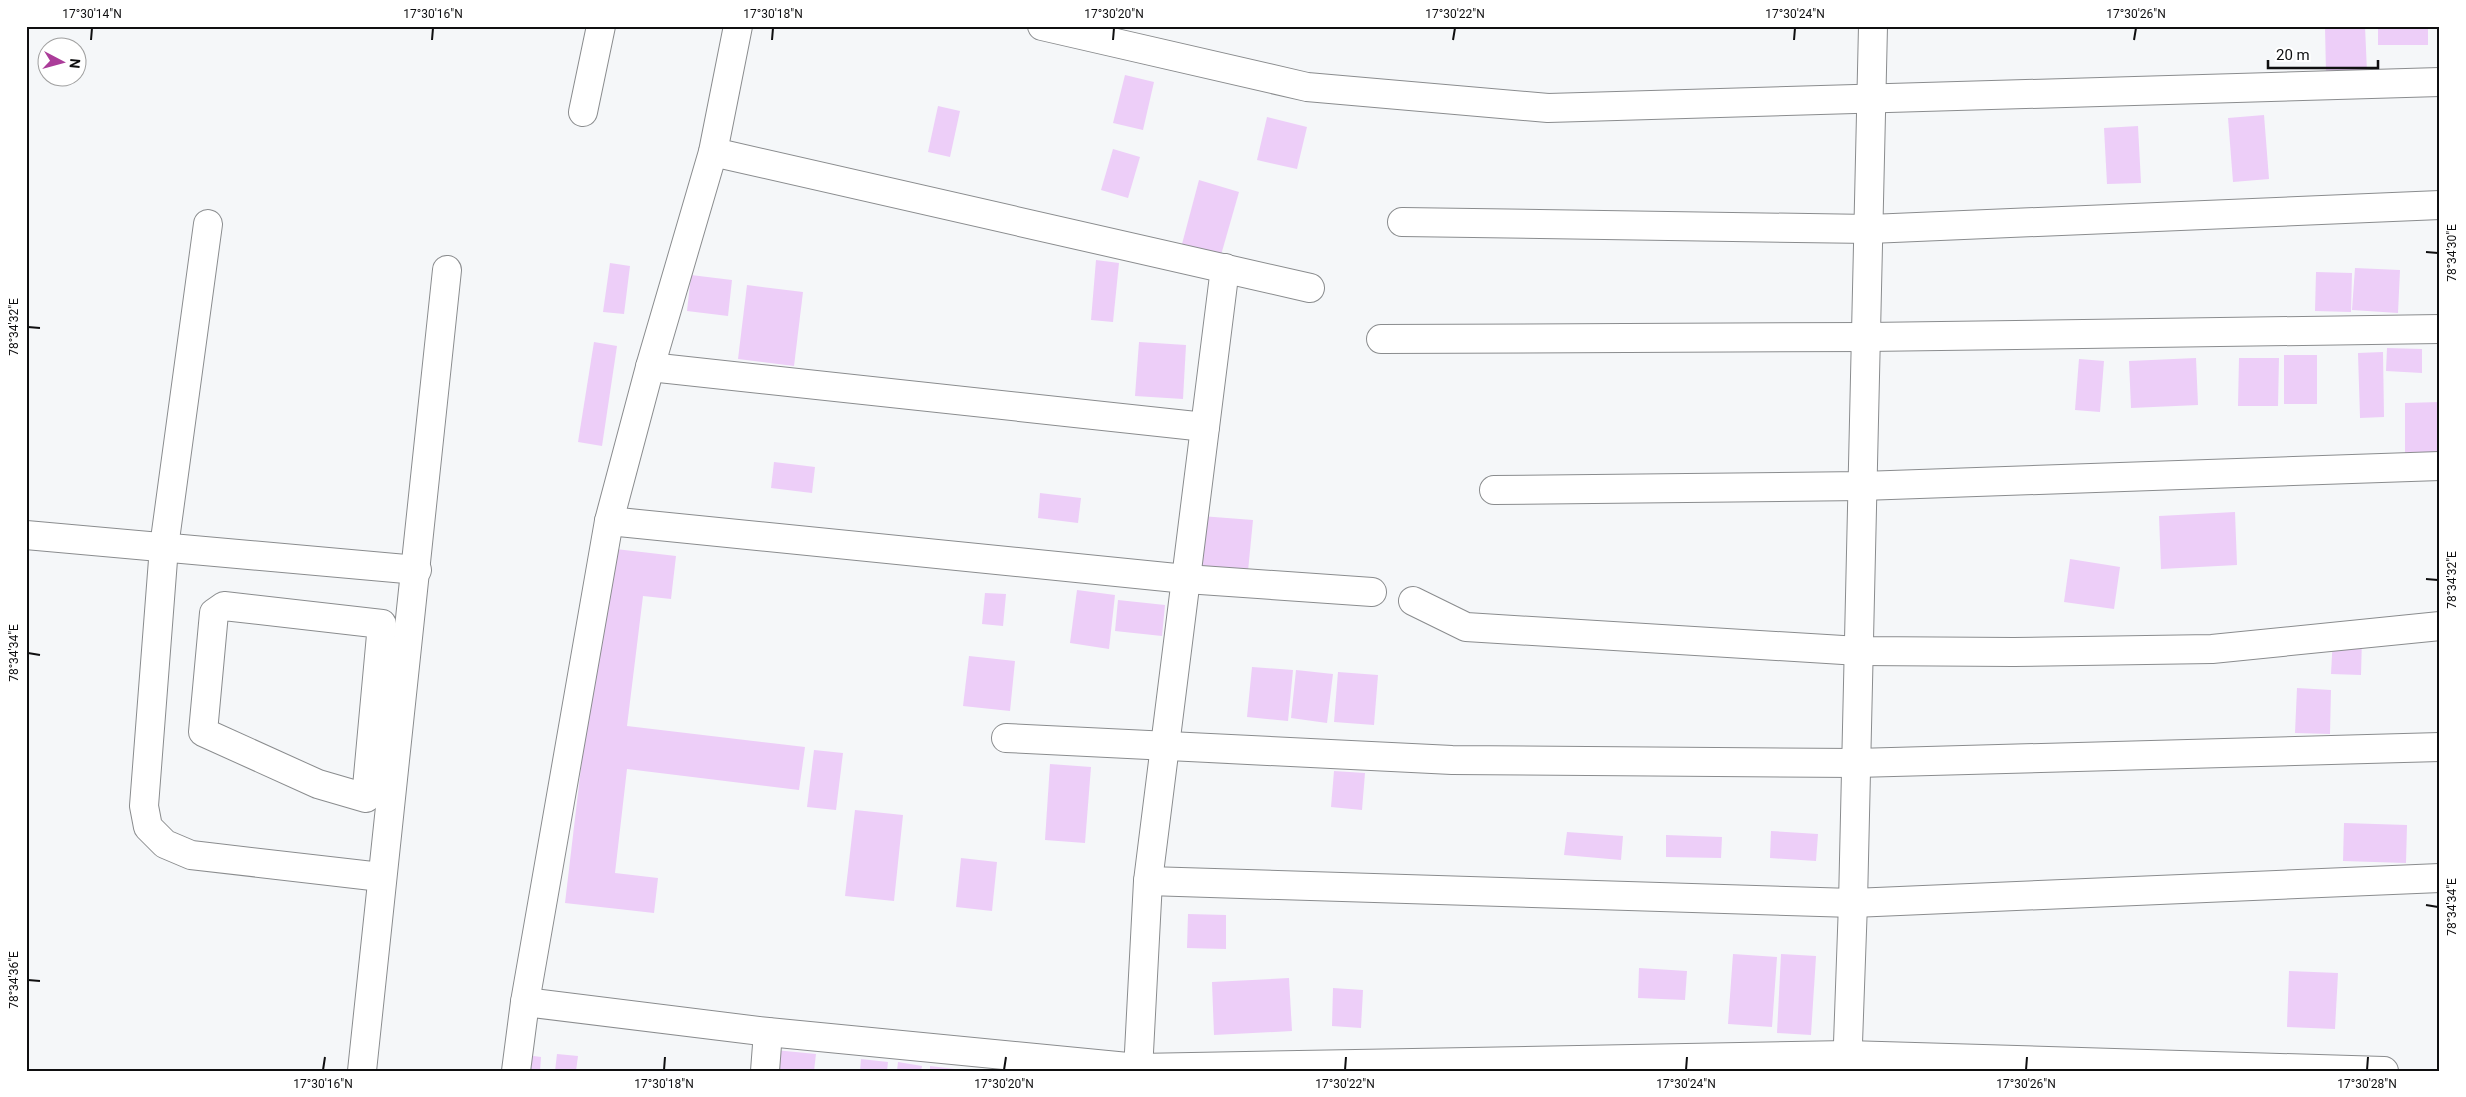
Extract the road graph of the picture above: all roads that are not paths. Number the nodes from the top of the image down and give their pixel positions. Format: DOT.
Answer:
graph roads {
  1 [pos="601,26"];
  2 [pos="738,26"];
  3 [pos="1042,26"];
  4 [pos="1873,26"];
  5 [pos="2440,82"];
  6 [pos="1872,98"];
  7 [pos="583,112"];
  8 [pos="713,152"];
  9 [pos="2440,205"];
  10 [pos="1402,222"];
  11 [pos="208,224"];
  12 [pos="1870,229"];
  13 [pos="1225,268"];
  14 [pos="447,270"];
  15 [pos="1310,288"];
  16 [pos="2440,328"];
  17 [pos="1867,337"];
  18 [pos="1381,338"];
  19 [pos="650,367"];
  20 [pos="1205,427"];
  21 [pos="2440,466"];
  22 [pos="1862,486"];
  23 [pos="1494,490"];
  24 [pos="609,521"];
  25 [pos="26,535"];
  26 [pos="164,547"];
  27 [pos="417,570"];
  28 [pos="1186,579"];
  29 [pos="1372,592"];
  30 [pos="1413,601"];
  31 [pos="2440,626"];
  32 [pos="1859,651"];
  33 [pos="378,673"];
  34 [pos="404,676"];
  35 [pos="1006,738"];
  36 [pos="1166,745"];
  37 [pos="2440,747"];
  38 [pos="1856,763"];
  39 [pos="381,778"];
  40 [pos="381,877"];
  41 [pos="2440,878"];
  42 [pos="1148,881"];
  43 [pos="1854,903"];
  44 [pos="525,1002"];
  45 [pos="768,1032"];
  46 [pos="1847,1063"];
  47 [pos="1138,1070"];
  48 [pos="362,1071"];
  49 [pos="516,1071"];
  50 [pos="765,1071"];
  51 [pos="2384,1071"];
  1 -- 7 [label="street"];
  2 -- 8 [label="street"];
  3 -- 6 [label="street"];
  4 -- 6 [label="street"];
  5 -- 6 [label="street"];
  6 -- 12 [label="street"];
  8 -- 13 [label="street"];
  8 -- 19 [label="street"];
  9 -- 12 [label="street"];
  10 -- 12 [label="street"];
  11 -- 26 [label="street"];
  12 -- 17 [label="street"];
  13 -- 15 [label="street"];
  13 -- 20 [label="street"];
  14 -- 27 [label="street"];
  16 -- 17 [label="street"];
  17 -- 18 [label="street"];
  17 -- 22 [label="street"];
  19 -- 20 [label="street"];
  19 -- 24 [label="street"];
  20 -- 28 [label="street"];
  21 -- 22 [label="street"];
  22 -- 23 [label="street"];
  22 -- 32 [label="street"];
  24 -- 28 [label="street"];
  24 -- 44 [label="street"];
  25 -- 26 [label="street"];
  26 -- 27 [label="street"];
  26 -- 40 [label="street"];
  27 -- 34 [label="street"];
  28 -- 29 [label="street"];
  28 -- 36 [label="street"];
  30 -- 32 [label="street"];
  31 -- 32 [label="street"];
  32 -- 38 [label="street"];
  33 -- 34 [label="street"];
  33 -- 39 [label="street"];
  33 -- 39 [label="street"];
  34 -- 39 [label="street"];
  35 -- 36 [label="street"];
  36 -- 38 [label="street"];
  36 -- 42 [label="street"];
  37 -- 38 [label="street"];
  38 -- 43 [label="street"];
  39 -- 40 [label="street"];
  40 -- 48 [label="street"];
  41 -- 43 [label="street"];
  42 -- 43 [label="street"];
  42 -- 47 [label="street"];
  43 -- 46 [label="street"];
  44 -- 45 [label="street"];
  44 -- 49 [label="street"];
  45 -- 47 [label="street"];
  45 -- 50 [label="street"];
  46 -- 47 [label="street"];
  46 -- 51 [label="street"];
}
